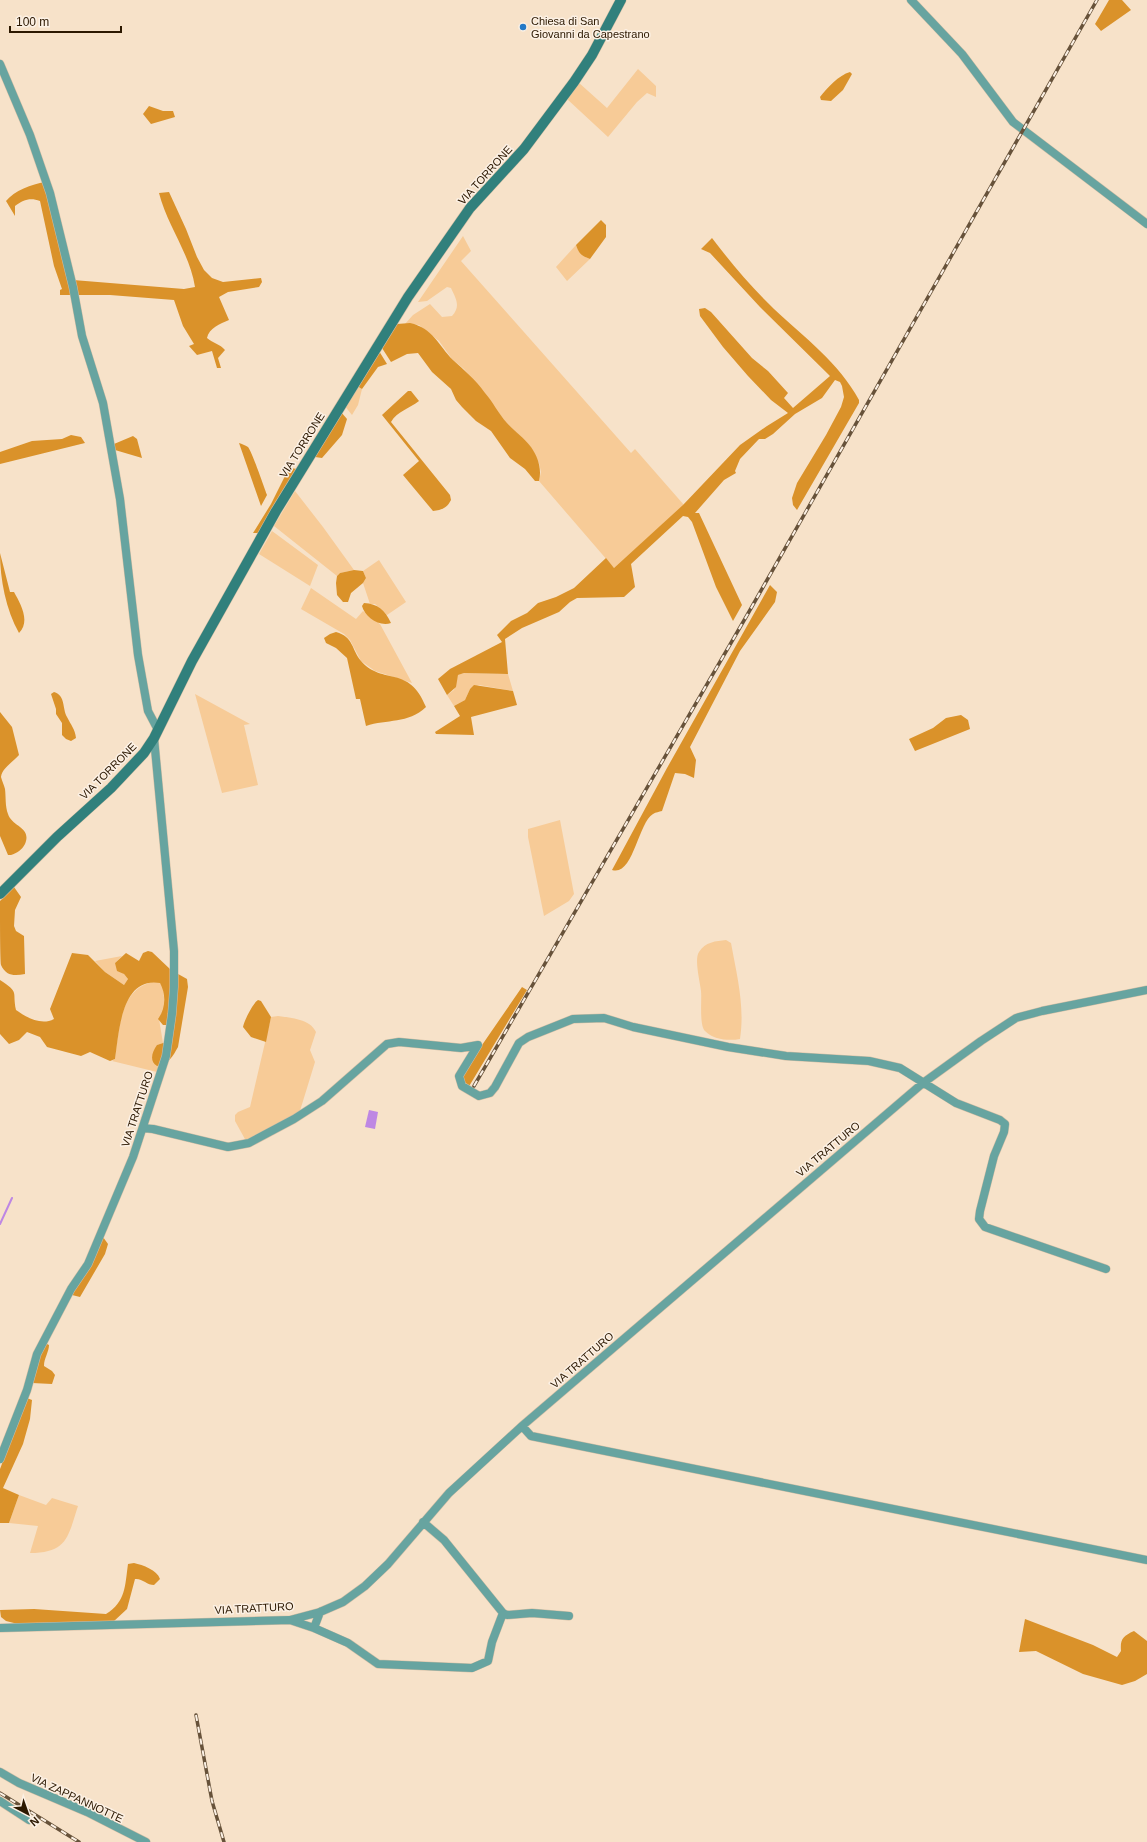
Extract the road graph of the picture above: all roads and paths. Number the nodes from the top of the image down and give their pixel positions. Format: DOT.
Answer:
graph roads {
  1 [pos="621,0"];
  2 [pos="911,0"];
  3 [pos="0,64"];
  4 [pos="1147,224"];
  5 [pos="156,734"];
  6 [pos="0,894"];
  7 [pos="1147,990"];
  8 [pos="923,1083"];
  9 [pos="143,1128"];
  10 [pos="1106,1269"];
  11 [pos="522,1426"];
  12 [pos="0,1459"];
  13 [pos="423,1522"];
  14 [pos="1147,1560"];
  15 [pos="320,1612"];
  16 [pos="503,1613"];
  17 [pos="569,1616"];
  18 [pos="290,1620"];
  19 [pos="0,1628"];
  20 [pos="314,1628"];
  21 [pos="0,1772"];
  22 [pos="0,1801"];
  23 [pos="30,1820"];
  24 [pos="146,1842"];
  1 -- 5 [label="main road, VIA TORRONE"];
  2 -- 4 [label="street"];
  3 -- 5 [label="street"];
  5 -- 6 [label="main road, VIA TORRONE"];
  5 -- 9 [label="street, VIA TRATTURO"];
  7 -- 8 [label="street, VIA TRATTURO"];
  8 -- 9 [label="street"];
  8 -- 10 [label="street"];
  8 -- 11 [label="street, VIA TRATTURO"];
  9 -- 12 [label="street, VIA TRATTURO"];
  11 -- 13 [label="street, VIA TRATTURO"];
  11 -- 14 [label="street"];
  13 -- 15 [label="street, VIA TRATTURO"];
  13 -- 16 [label="street"];
  15 -- 18 [label="street, VIA TRATTURO"];
  15 -- 20 [label="street"];
  16 -- 17 [label="street"];
  16 -- 20 [label="street"];
  18 -- 19 [label="street, VIA TRATTURO"];
  18 -- 20 [label="street"];
  21 -- 24 [label="street, VIA ZAPPANNOTTE"];
  22 -- 23 [label="street"];
}
